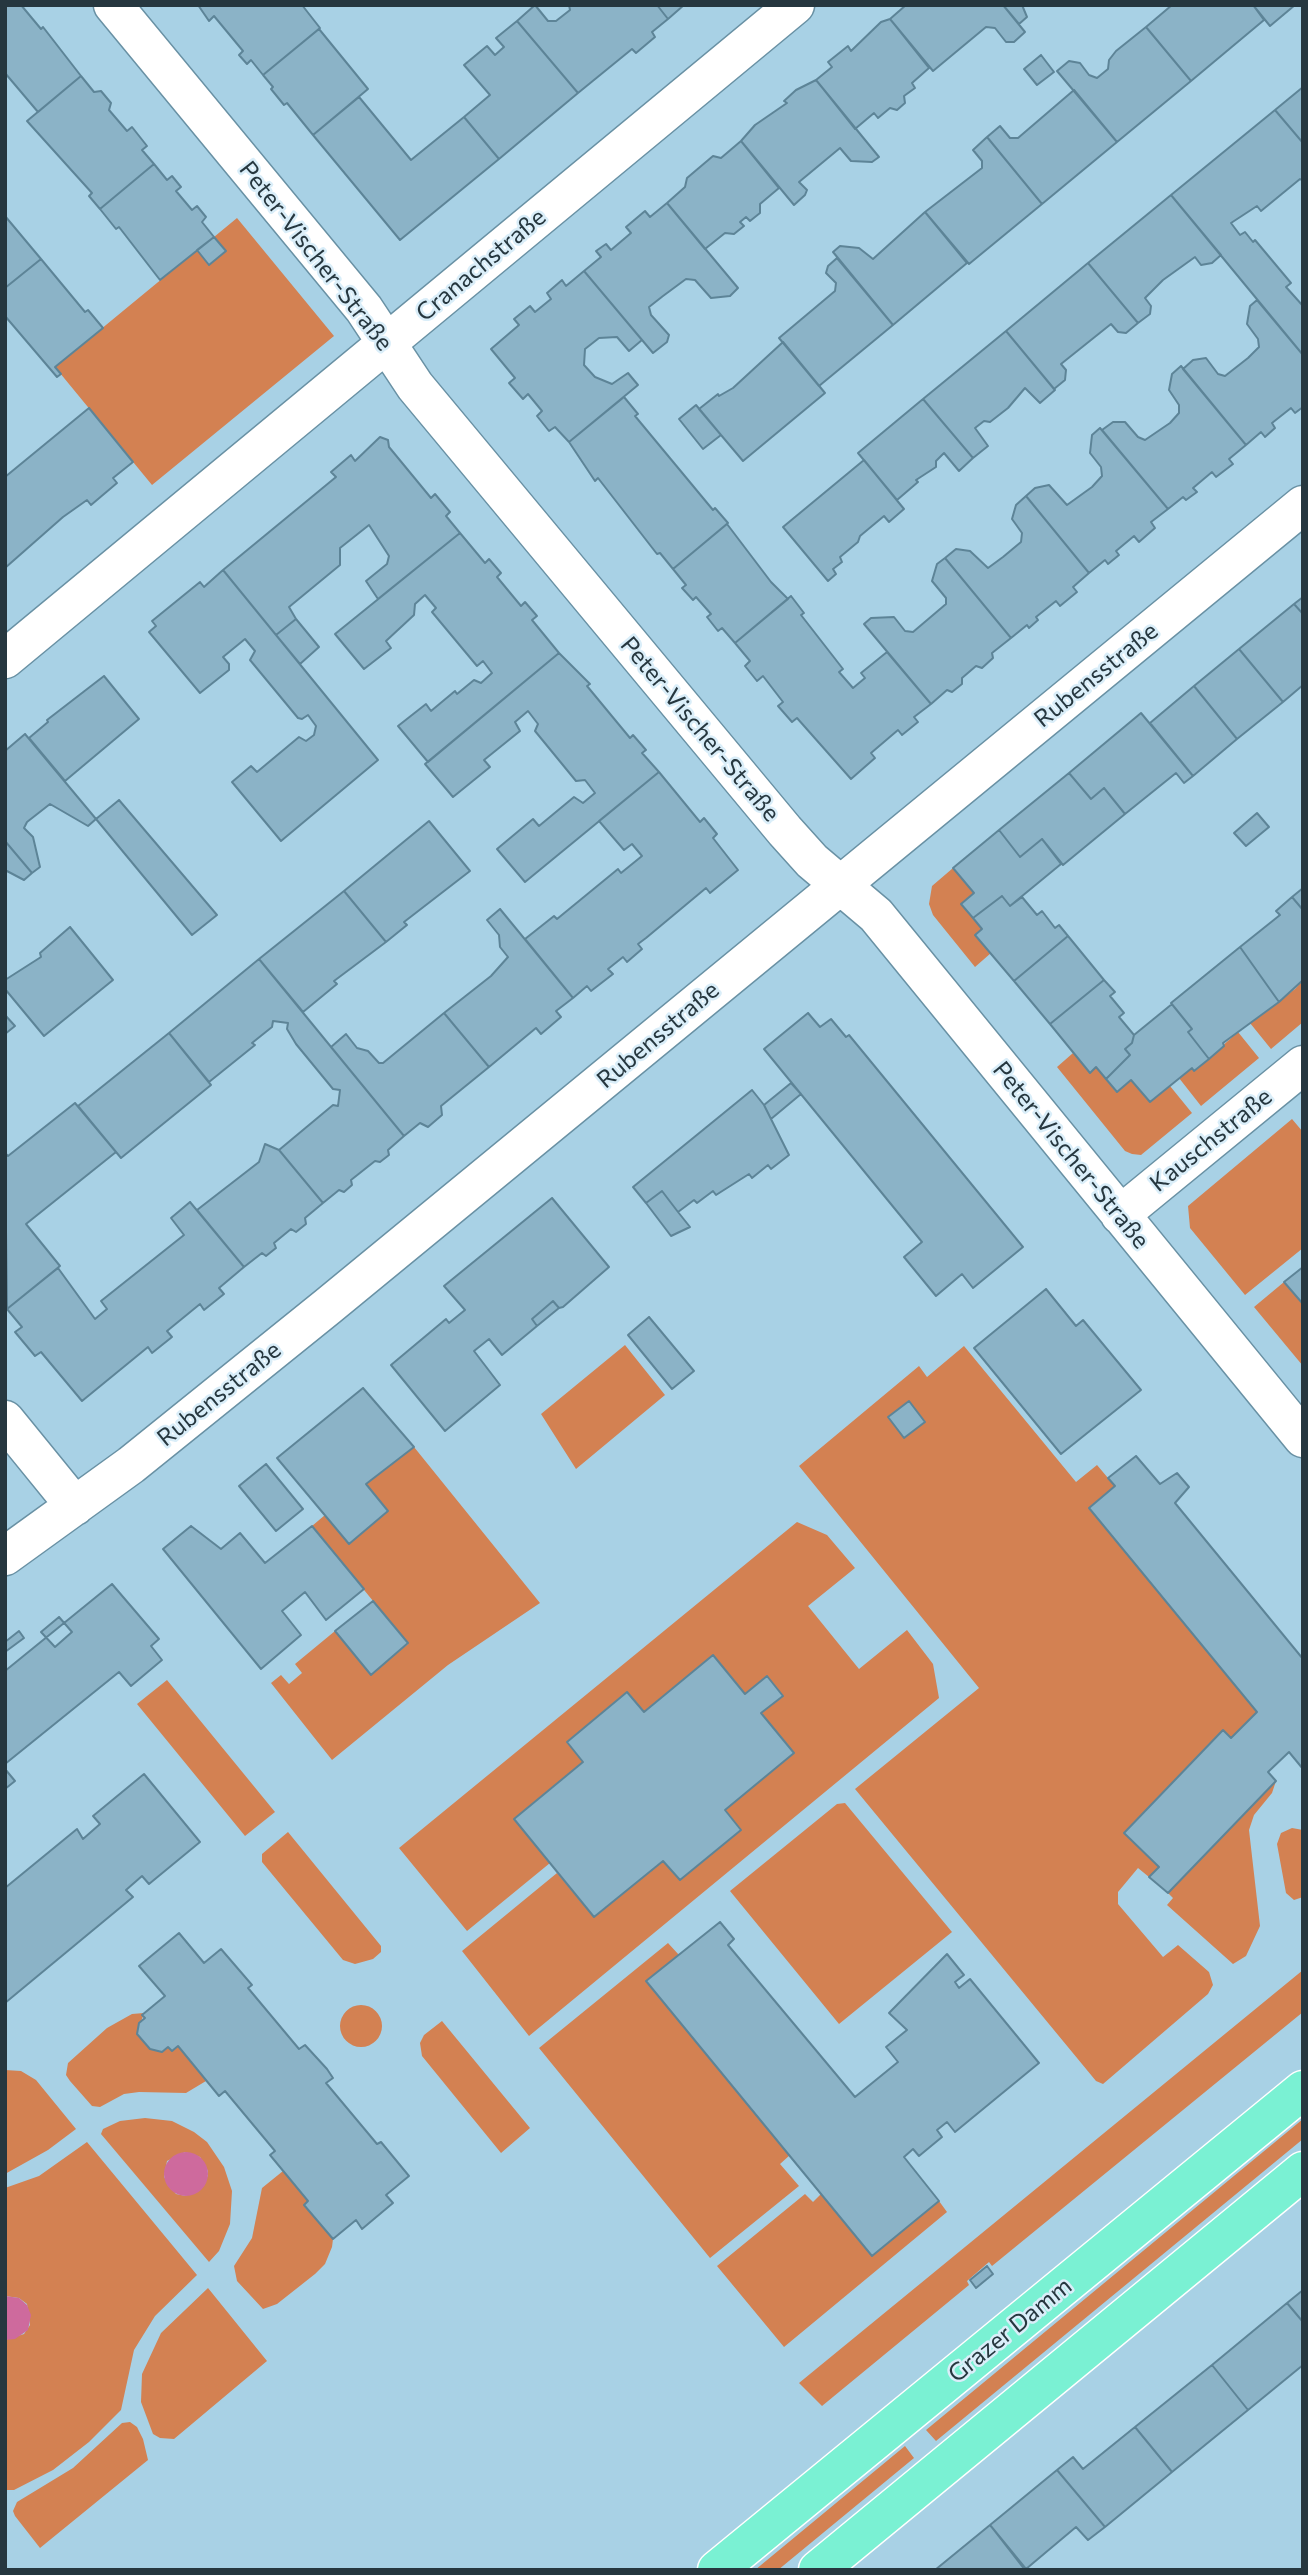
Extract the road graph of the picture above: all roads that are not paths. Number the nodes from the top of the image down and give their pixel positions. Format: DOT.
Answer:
graph roads {
  1 [pos="113,5"];
  2 [pos="795,5"];
  3 [pos="387,343"];
  4 [pos="1303,505"];
  5 [pos="5,659"];
  6 [pos="841,885"];
  7 [pos="1303,1065"];
  8 [pos="1120,1215"];
  9 [pos="5,1420"];
  10 [pos="1303,1438"];
  11 [pos="75,1506"];
  12 [pos="5,1556"];
  13 [pos="1303,2090"];
  14 [pos="1303,2171"];
  15 [pos="717,2570"];
  16 [pos="818,2570"];
  1 -- 3 [label="street, Peter-Vischer-Straße"];
  2 -- 3 [label="street, Cranachstraße"];
  3 -- 5 [label="street, Cranachstraße"];
  3 -- 6 [label="street, Peter-Vischer-Straße"];
  4 -- 6 [label="street, Rubensstraße"];
  6 -- 8 [label="street, Peter-Vischer-Straße"];
  6 -- 11 [label="street, Rubensstraße"];
  7 -- 8 [label="street, Kauschstraße"];
  8 -- 10 [label="street, Peter-Vischer-Straße"];
  9 -- 11 [label="street"];
  11 -- 12 [label="street, Rubensstraße"];
  13 -- 15 [label="main road, Grazer Damm"];
  14 -- 16 [label="main road"];
}
